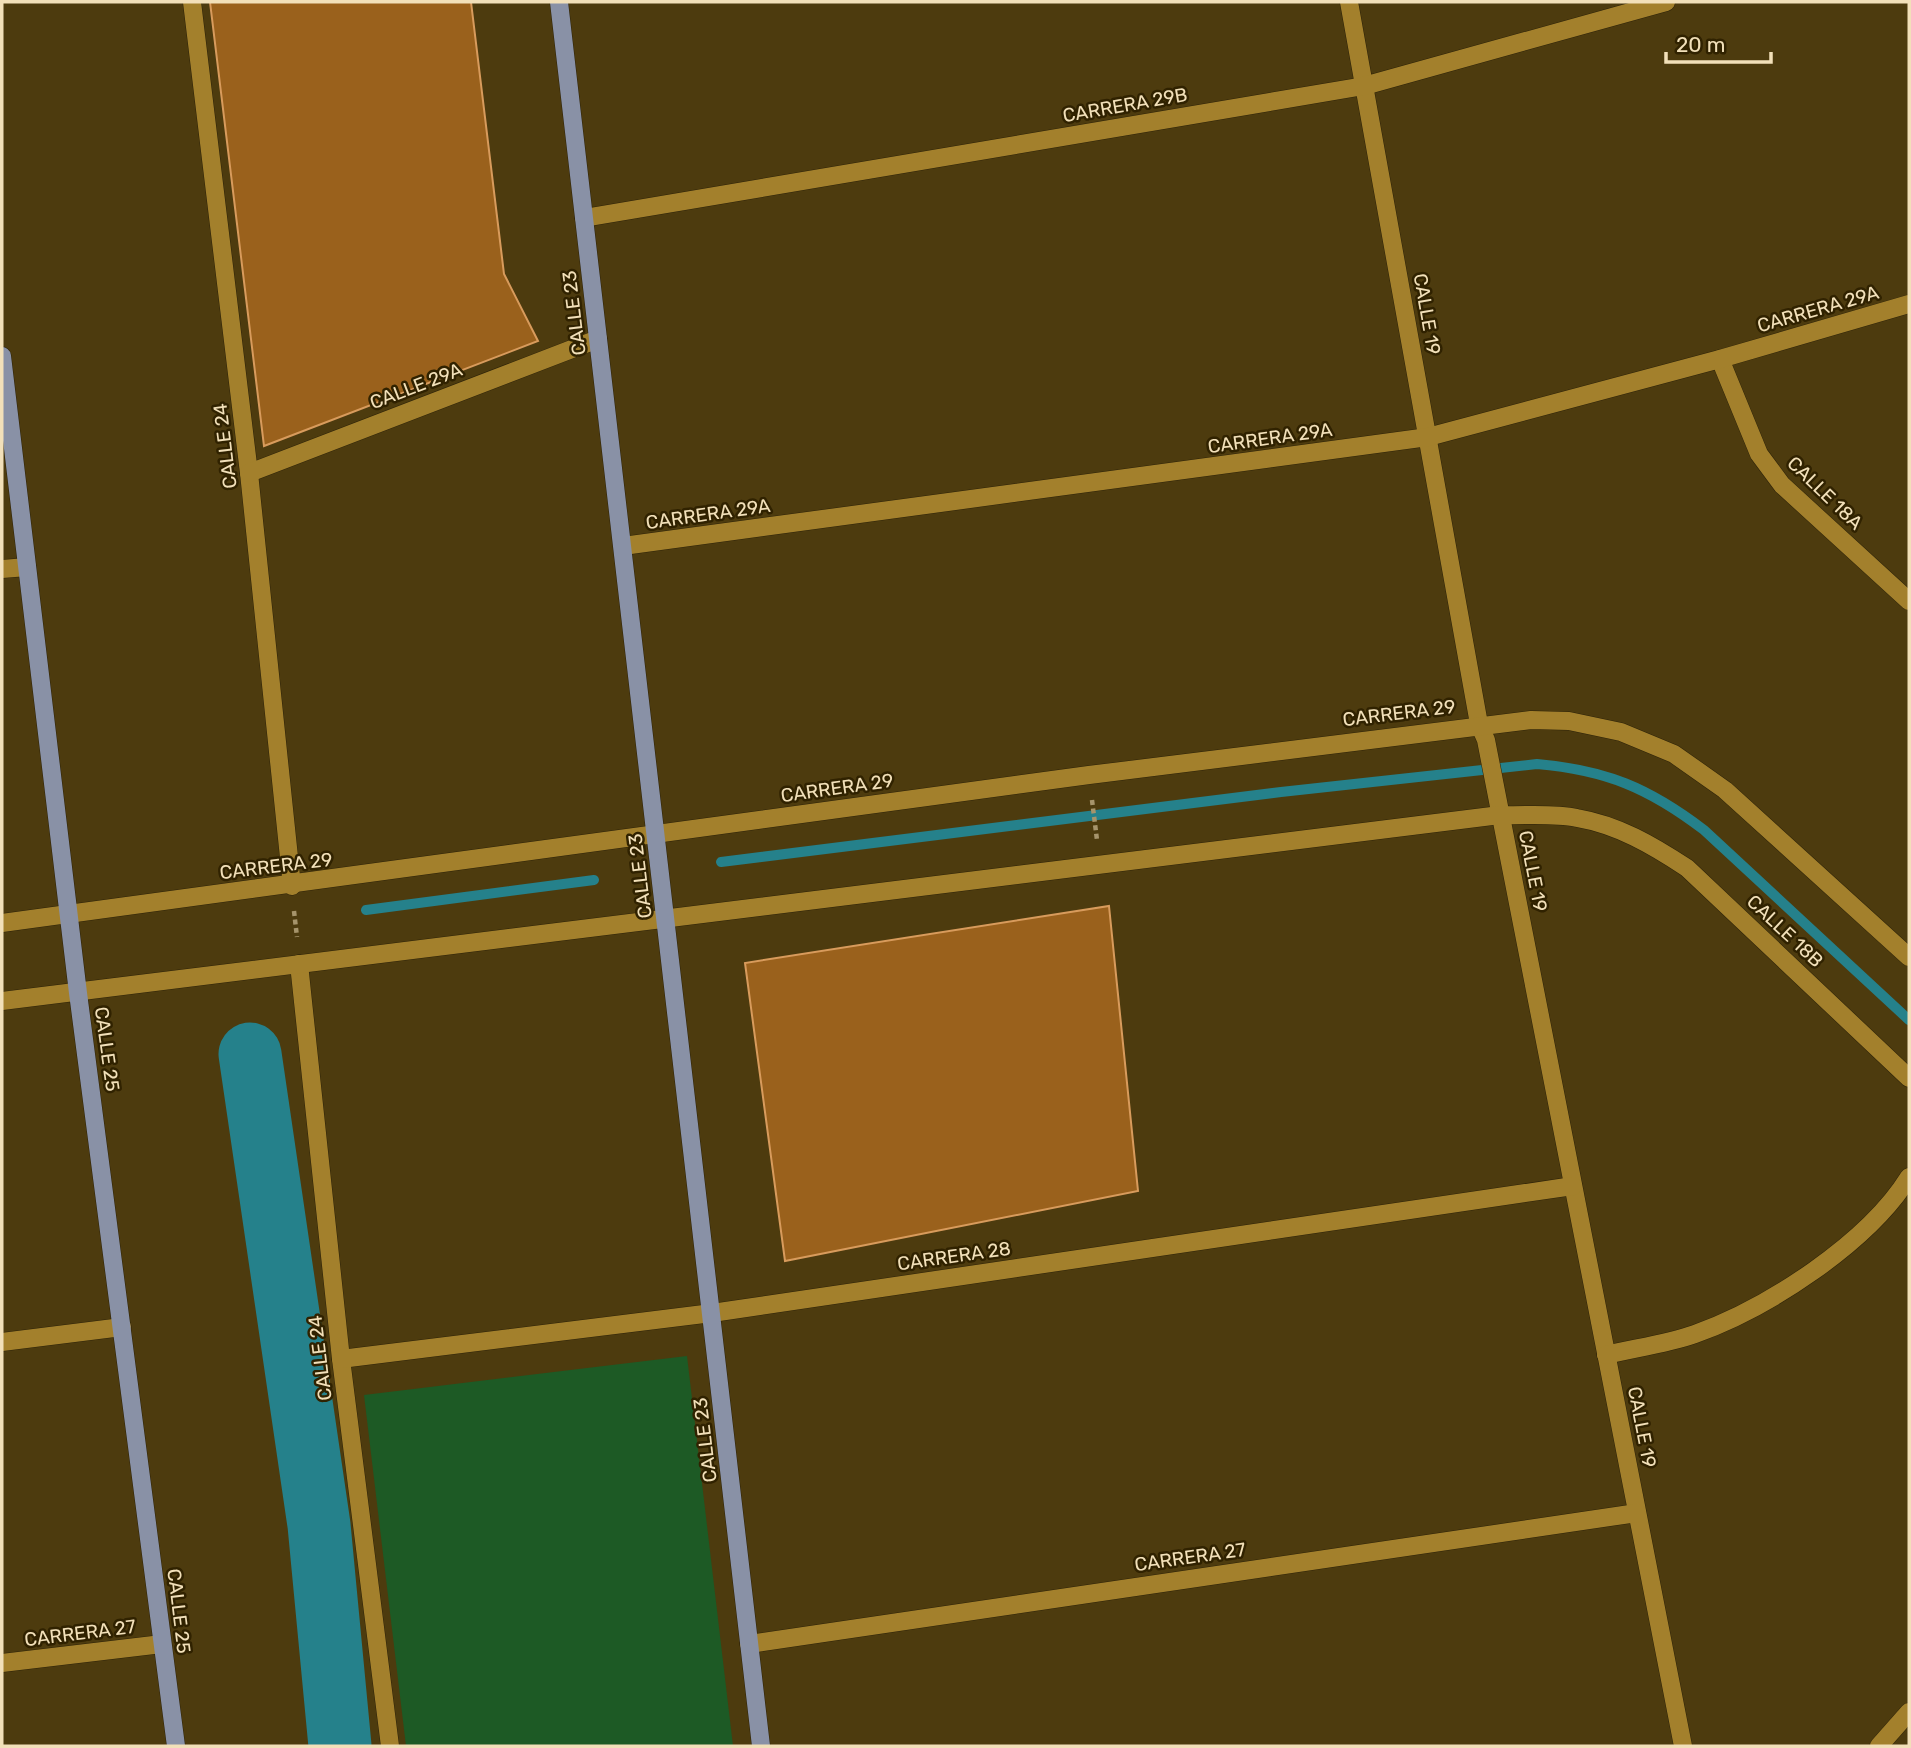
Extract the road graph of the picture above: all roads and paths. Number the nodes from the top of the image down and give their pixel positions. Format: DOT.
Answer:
graph roads {
  1 [pos="192,2"];
  2 [pos="559,2"];
  3 [pos="1349,2"];
  4 [pos="1666,2"];
  5 [pos="1364,86"];
  6 [pos="584,218"];
  7 [pos="1909,304"];
  8 [pos="598,339"];
  9 [pos="2,356"];
  10 [pos="1720,359"];
  11 [pos="1428,438"];
  12 [pos="249,473"];
  13 [pos="622,546"];
  14 [pos="27,567"];
  15 [pos="2,569"];
  16 [pos="1909,600"];
  17 [pos="1482,732"];
  18 [pos="1091,792"];
  19 [pos="1500,815"];
  20 [pos="656,834"];
  21 [pos="1097,841"];
  22 [pos="292,886"];
  23 [pos="294,909"];
  24 [pos="69,915"];
  25 [pos="666,918"];
  26 [pos="2,923"];
  27 [pos="297,944"];
  28 [pos="1909,957"];
  29 [pos="299,964"];
  30 [pos="78,993"];
  31 [pos="2,1001"];
  32 [pos="1909,1077"];
  33 [pos="1909,1177"];
  34 [pos="1573,1186"];
  35 [pos="712,1313"];
  36 [pos="122,1327"];
  37 [pos="2,1342"];
  38 [pos="1606,1355"];
  39 [pos="341,1359"];
  40 [pos="1637,1513"];
  41 [pos="162,1644"];
  42 [pos="749,1644"];
  43 [pos="2,1663"];
  44 [pos="1909,1712"];
  45 [pos="176,1746"];
  46 [pos="390,1746"];
  47 [pos="761,1746"];
  48 [pos="1683,1746"];
  49 [pos="1879,1746"];
  1 -- 12 [label="street, CALLE 24"];
  2 -- 6 [label="main road, CALLE 23"];
  3 -- 5 [label="street, CALLE 19"];
  4 -- 5 [label="street, CARRERA 29B"];
  5 -- 6 [label="street, CARRERA 29B"];
  5 -- 11 [label="street, CALLE 19"];
  6 -- 8 [label="main road, CALLE 23"];
  7 -- 10 [label="street, CARRERA 29A"];
  8 -- 12 [label="street, CALLE 29A"];
  8 -- 13 [label="main road, CALLE 23"];
  9 -- 14 [label="main road, CALLE 25"];
  10 -- 11 [label="street, CARRERA 29A"];
  10 -- 16 [label="street, CALLE 18A"];
  11 -- 13 [label="street, CARRERA 29A"];
  11 -- 17 [label="street, CALLE 19"];
  12 -- 22 [label="street, CALLE 24"];
  13 -- 20 [label="main road, CALLE 23"];
  14 -- 15 [label="street"];
  14 -- 24 [label="main road, CALLE 25"];
  17 -- 19 [label="street, CALLE 19"];
  17 -- 20 [label="street, CARRERA 29"];
  17 -- 28 [label="street, CARRERA 29"];
  18 -- 21 [label="path"];
  19 -- 25 [label="street"];
  19 -- 32 [label="street, CALLE 18B"];
  19 -- 34 [label="street, CALLE 19"];
  20 -- 22 [label="street, CARRERA 29"];
  20 -- 25 [label="main road, CALLE 23"];
  22 -- 24 [label="street, CARRERA 29"];
  23 -- 27 [label="path"];
  24 -- 26 [label="street, CARRERA 29"];
  24 -- 30 [label="main road, CALLE 25"];
  25 -- 29 [label="street"];
  25 -- 35 [label="main road, CALLE 23"];
  29 -- 30 [label="street"];
  29 -- 39 [label="street, CALLE 24"];
  30 -- 31 [label="street"];
  30 -- 36 [label="main road, CALLE 25"];
  33 -- 38 [label="street"];
  34 -- 35 [label="street, CARRERA 28"];
  34 -- 38 [label="street, CALLE 19"];
  35 -- 39 [label="street, CARRERA 28"];
  35 -- 42 [label="main road, CALLE 23"];
  36 -- 37 [label="street"];
  36 -- 41 [label="main road, CALLE 25"];
  38 -- 40 [label="street, CALLE 19"];
  39 -- 46 [label="street, CALLE 24"];
  40 -- 42 [label="street, CARRERA 27"];
  40 -- 48 [label="street, CALLE 19"];
  41 -- 43 [label="street, CARRERA 27"];
  41 -- 45 [label="main road, CALLE 25"];
  42 -- 47 [label="main road, CALLE 23"];
  44 -- 49 [label="street"];
}
